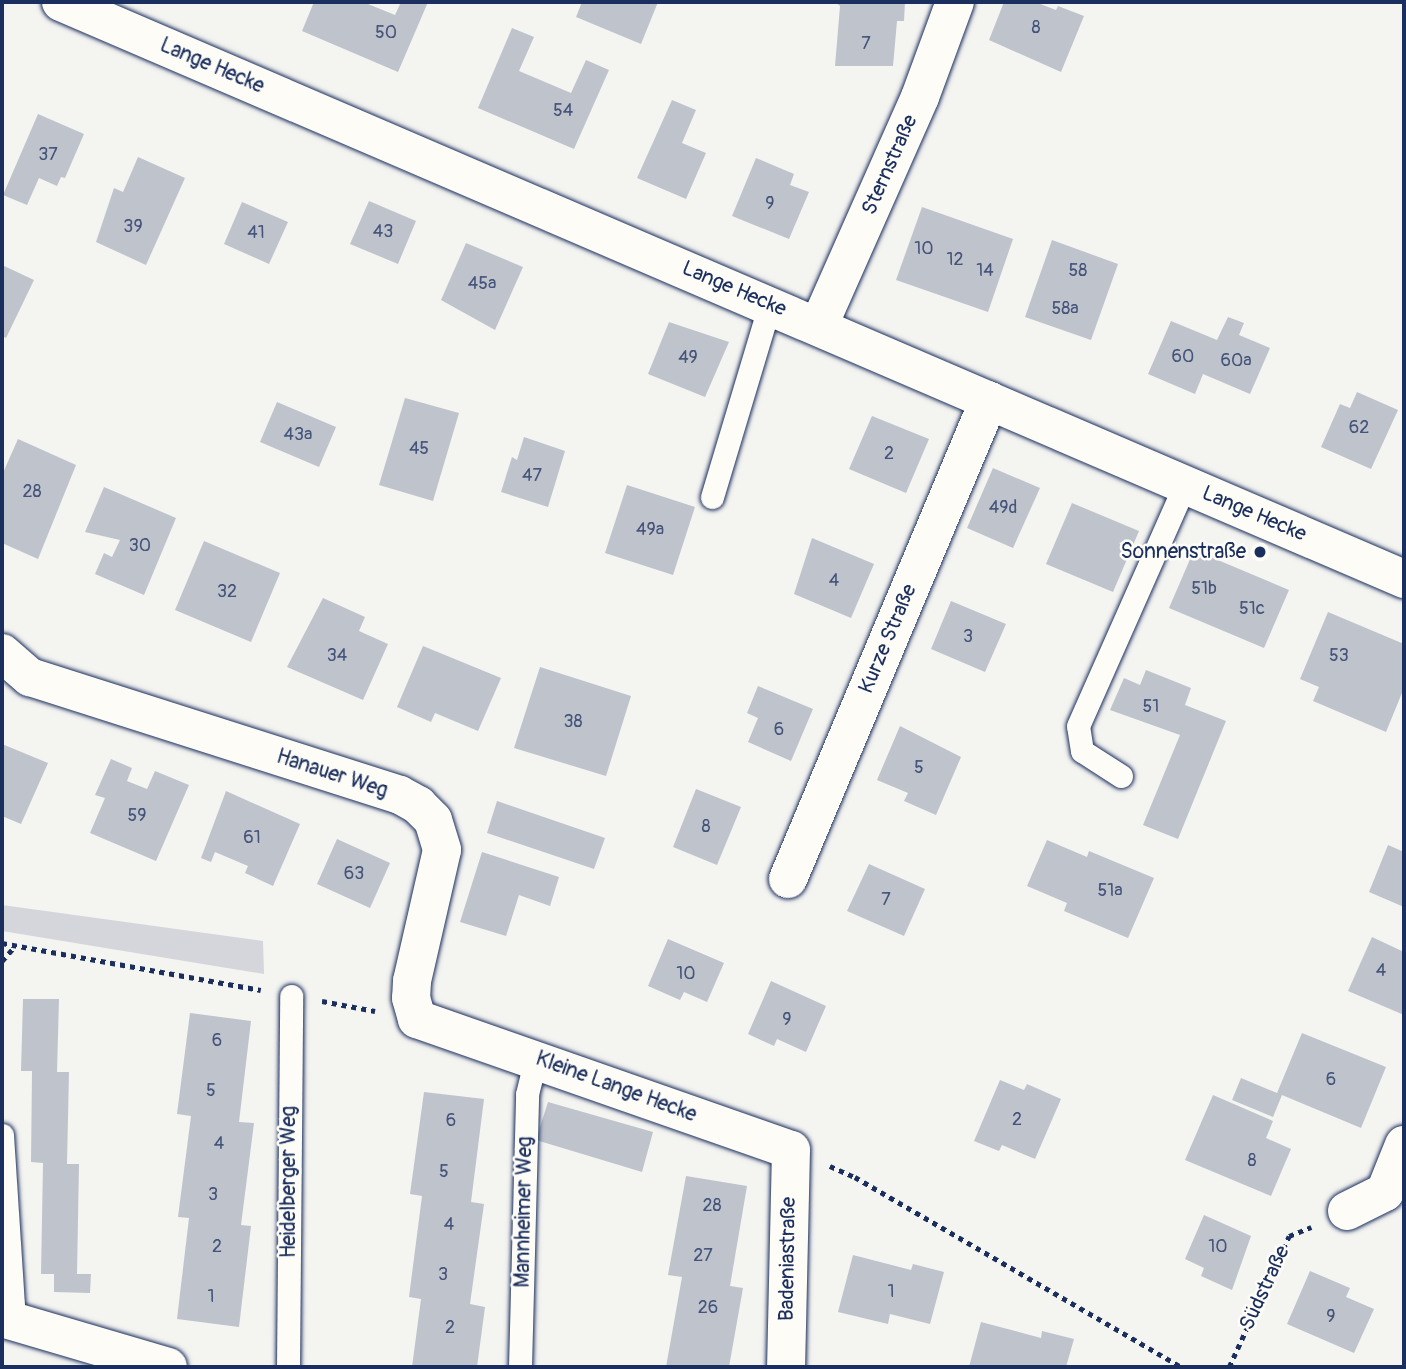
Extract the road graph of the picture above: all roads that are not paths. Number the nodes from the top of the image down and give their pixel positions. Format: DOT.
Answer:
graph roads {
  1 [pos="61,2"];
  2 [pos="955,2"];
  3 [pos="770,304"];
  4 [pos="819,325"];
  5 [pos="989,400"];
  6 [pos="1185,485"];
  7 [pos="712,497"];
  8 [pos="1404,579"];
  9 [pos="2,653"];
  10 [pos="16,682"];
  11 [pos="1121,776"];
  12 [pos="788,879"];
  13 [pos="291,996"];
  14 [pos="417,1018"];
  15 [pos="537,1058"];
  16 [pos="2,1135"];
  17 [pos="1404,1145"];
  18 [pos="791,1150"];
  19 [pos="1347,1211"];
  20 [pos="8,1320"];
  21 [pos="168,1367"];
  22 [pos="288,1367"];
  23 [pos="520,1367"];
  24 [pos="786,1367"];
  1 -- 3 [label="street, Lange Hecke"];
  2 -- 4 [label="street, Sternstraße"];
  3 -- 4 [label="street, Lange Hecke"];
  3 -- 7 [label="lane"];
  4 -- 5 [label="street, Lange Hecke"];
  5 -- 6 [label="street, Lange Hecke"];
  5 -- 12 [label="street, Kurze Straße"];
  6 -- 8 [label="street, Lange Hecke"];
  6 -- 11 [label="lane"];
  9 -- 10 [label="street, Hanauer Weg"];
  10 -- 14 [label="street, Hanauer Weg"];
  13 -- 22 [label="lane, Heidelberger Weg"];
  14 -- 15 [label="street, Kleine Lange Hecke"];
  15 -- 18 [label="street, Kleine Lange Hecke"];
  15 -- 23 [label="lane, Mannheimer Weg"];
  16 -- 20 [label="lane"];
  17 -- 19 [label="street"];
  18 -- 24 [label="street, Badeniastraße"];
  20 -- 21 [label="street"];
}
